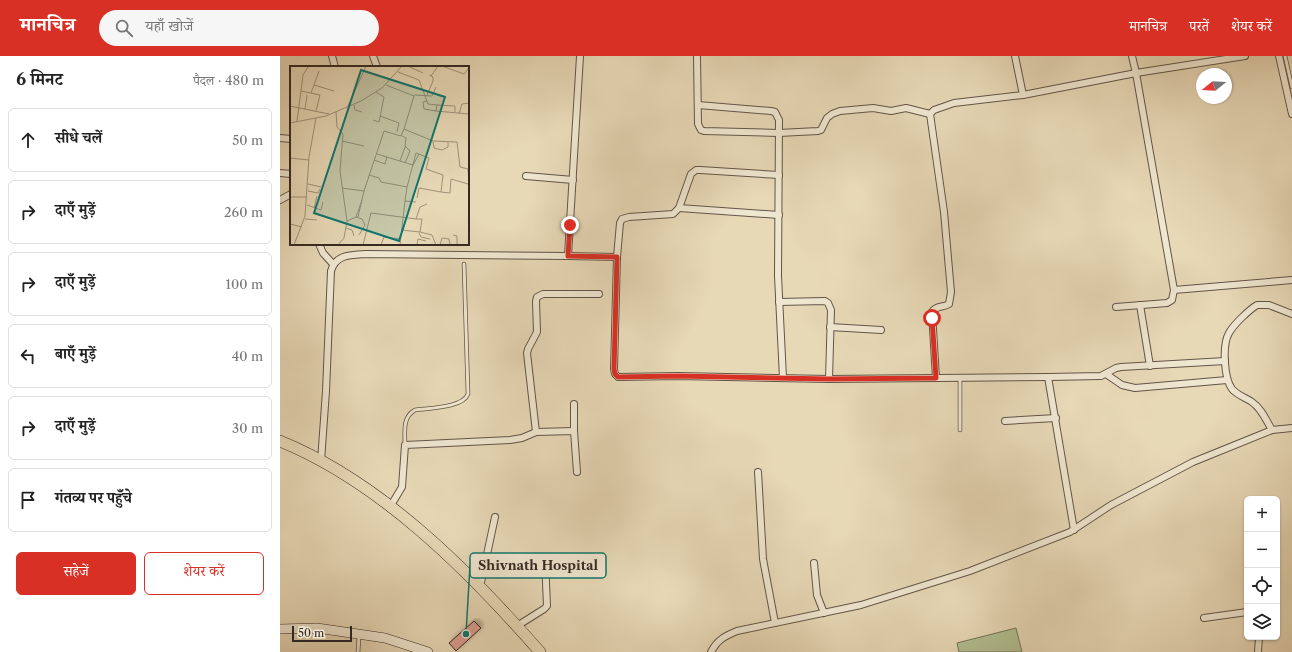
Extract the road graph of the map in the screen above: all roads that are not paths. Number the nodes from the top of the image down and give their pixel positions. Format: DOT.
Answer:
graph roads {
  1 [pos="332,56"];
  2 [pos="373,56"];
  3 [pos="580,56"];
  4 [pos="697,56"];
  5 [pos="1015,56"];
  6 [pos="1132,56"];
  7 [pos="1241,56"];
  8 [pos="1278,56"];
  9 [pos="1286,56"];
  10 [pos="1217,58"];
  11 [pos="335,66"];
  12 [pos="377,66"];
  13 [pos="1136,73"];
  14 [pos="1292,87"];
  15 [pos="1023,95"];
  16 [pos="698,105"];
  17 [pos="930,114"];
  18 [pos="1292,114"];
  19 [pos="779,133"];
  20 [pos="280,138"];
  21 [pos="290,139"];
  22 [pos="280,173"];
  23 [pos="290,174"];
  24 [pos="779,174"];
  25 [pos="526,176"];
  26 [pos="573,180"];
  27 [pos="290,195"];
  28 [pos="280,200"];
  29 [pos="679,208"];
  30 [pos="778,215"];
  31 [pos="319,245"];
  32 [pos="568,256"];
  33 [pos="617,257"];
  34 [pos="333,264"];
  35 [pos="464,264"];
  36 [pos="1292,280"];
  37 [pos="1174,290"];
  38 [pos="599,294"];
  39 [pos="779,302"];
  40 [pos="1140,305"];
  41 [pos="1116,307"];
  42 [pos="1292,314"];
  43 [pos="830,327"];
  44 [pos="881,330"];
  45 [pos="1225,361"];
  46 [pos="1150,366"];
  47 [pos="1106,374"];
  48 [pos="960,377"];
  49 [pos="1048,377"];
  50 [pos="783,378"];
  51 [pos="936,378"];
  52 [pos="829,379"];
  53 [pos="1227,380"];
  54 [pos="574,404"];
  55 [pos="1056,418"];
  56 [pos="1005,421"];
  57 [pos="1292,428"];
  58 [pos="960,430"];
  59 [pos="1272,430"];
  60 [pos="574,431"];
  61 [pos="536,432"];
  62 [pos="280,441"];
  63 [pos="405,445"];
  64 [pos="321,461"];
  65 [pos="577,472"];
  66 [pos="758,472"];
  67 [pos="390,507"];
  68 [pos="495,517"];
  69 [pos="1074,530"];
  70 [pos="545,558"];
  71 [pos="814,563"];
  72 [pos="480,587"];
  73 [pos="1244,612"];
  74 [pos="824,613"];
  75 [pos="1204,618"];
  76 [pos="775,623"];
  77 [pos="517,626"];
  78 [pos="280,629"];
  79 [pos="359,634"];
  80 [pos="1259,640"];
  81 [pos="358,652"];
  82 [pos="428,652"];
  83 [pos="540,652"];
  84 [pos="711,652"];
  85 [pos="1258,652"];
  1 -- 11 [label="street"];
  2 -- 12 [label="street"];
  3 -- 26 [label="street"];
  4 -- 16 [label="street"];
  5 -- 15 [label="street"];
  6 -- 13 [label="street"];
  7 -- 10 [label="street"];
  8 -- 18 [label="street"];
  9 -- 14 [label="lane"];
  10 -- 13 [label="street"];
  13 -- 15 [label="street"];
  13 -- 37 [label="street"];
  15 -- 17 [label="street"];
  16 -- 19 [label="street"];
  16 -- 19 [label="street"];
  17 -- 19 [label="street"];
  17 -- 51 [label="street"];
  19 -- 24 [label="street"];
  20 -- 21 [label="street"];
  22 -- 23 [label="street"];
  24 -- 29 [label="street"];
  24 -- 30 [label="street"];
  25 -- 26 [label="street"];
  26 -- 32 [label="street"];
  27 -- 28 [label="street"];
  29 -- 30 [label="street"];
  29 -- 33 [label="street"];
  30 -- 39 [label="street"];
  31 -- 34 [label="street"];
  32 -- 33 [label="street"];
  32 -- 34 [label="street"];
  33 -- 50 [label="street"];
  34 -- 64 [label="street"];
  35 -- 63 [label="lane"];
  36 -- 37 [label="street"];
  37 -- 40 [label="street"];
  38 -- 61 [label="street"];
  39 -- 43 [label="street"];
  39 -- 50 [label="street"];
  40 -- 41 [label="street"];
  40 -- 46 [label="street"];
  42 -- 45 [label="street"];
  43 -- 44 [label="street"];
  43 -- 52 [label="street"];
  45 -- 46 [label="street"];
  45 -- 53 [label="street"];
  46 -- 47 [label="street"];
  47 -- 49 [label="street"];
  47 -- 53 [label="street"];
  48 -- 49 [label="street"];
  48 -- 51 [label="street"];
  48 -- 58 [label="lane"];
  49 -- 55 [label="street"];
  50 -- 52 [label="street"];
  51 -- 52 [label="street"];
  53 -- 59 [label="street"];
  54 -- 60 [label="street"];
  55 -- 56 [label="street"];
  55 -- 69 [label="street"];
  57 -- 59 [label="street"];
  59 -- 69 [label="street"];
  60 -- 61 [label="street"];
  60 -- 65 [label="street"];
  61 -- 63 [label="street"];
  62 -- 64 [label="highway"];
  63 -- 67 [label="street"];
  64 -- 67 [label="highway"];
  66 -- 76 [label="street"];
  67 -- 72 [label="highway"];
  68 -- 72 [label="street"];
  69 -- 74 [label="street"];
  70 -- 77 [label="street"];
  71 -- 74 [label="street"];
  72 -- 77 [label="highway"];
  73 -- 75 [label="street"];
  74 -- 76 [label="street"];
  76 -- 84 [label="street"];
  77 -- 83 [label="highway"];
  78 -- 79 [label="street"];
  79 -- 81 [label="lane"];
  79 -- 82 [label="street"];
  80 -- 85 [label="street"];
}
